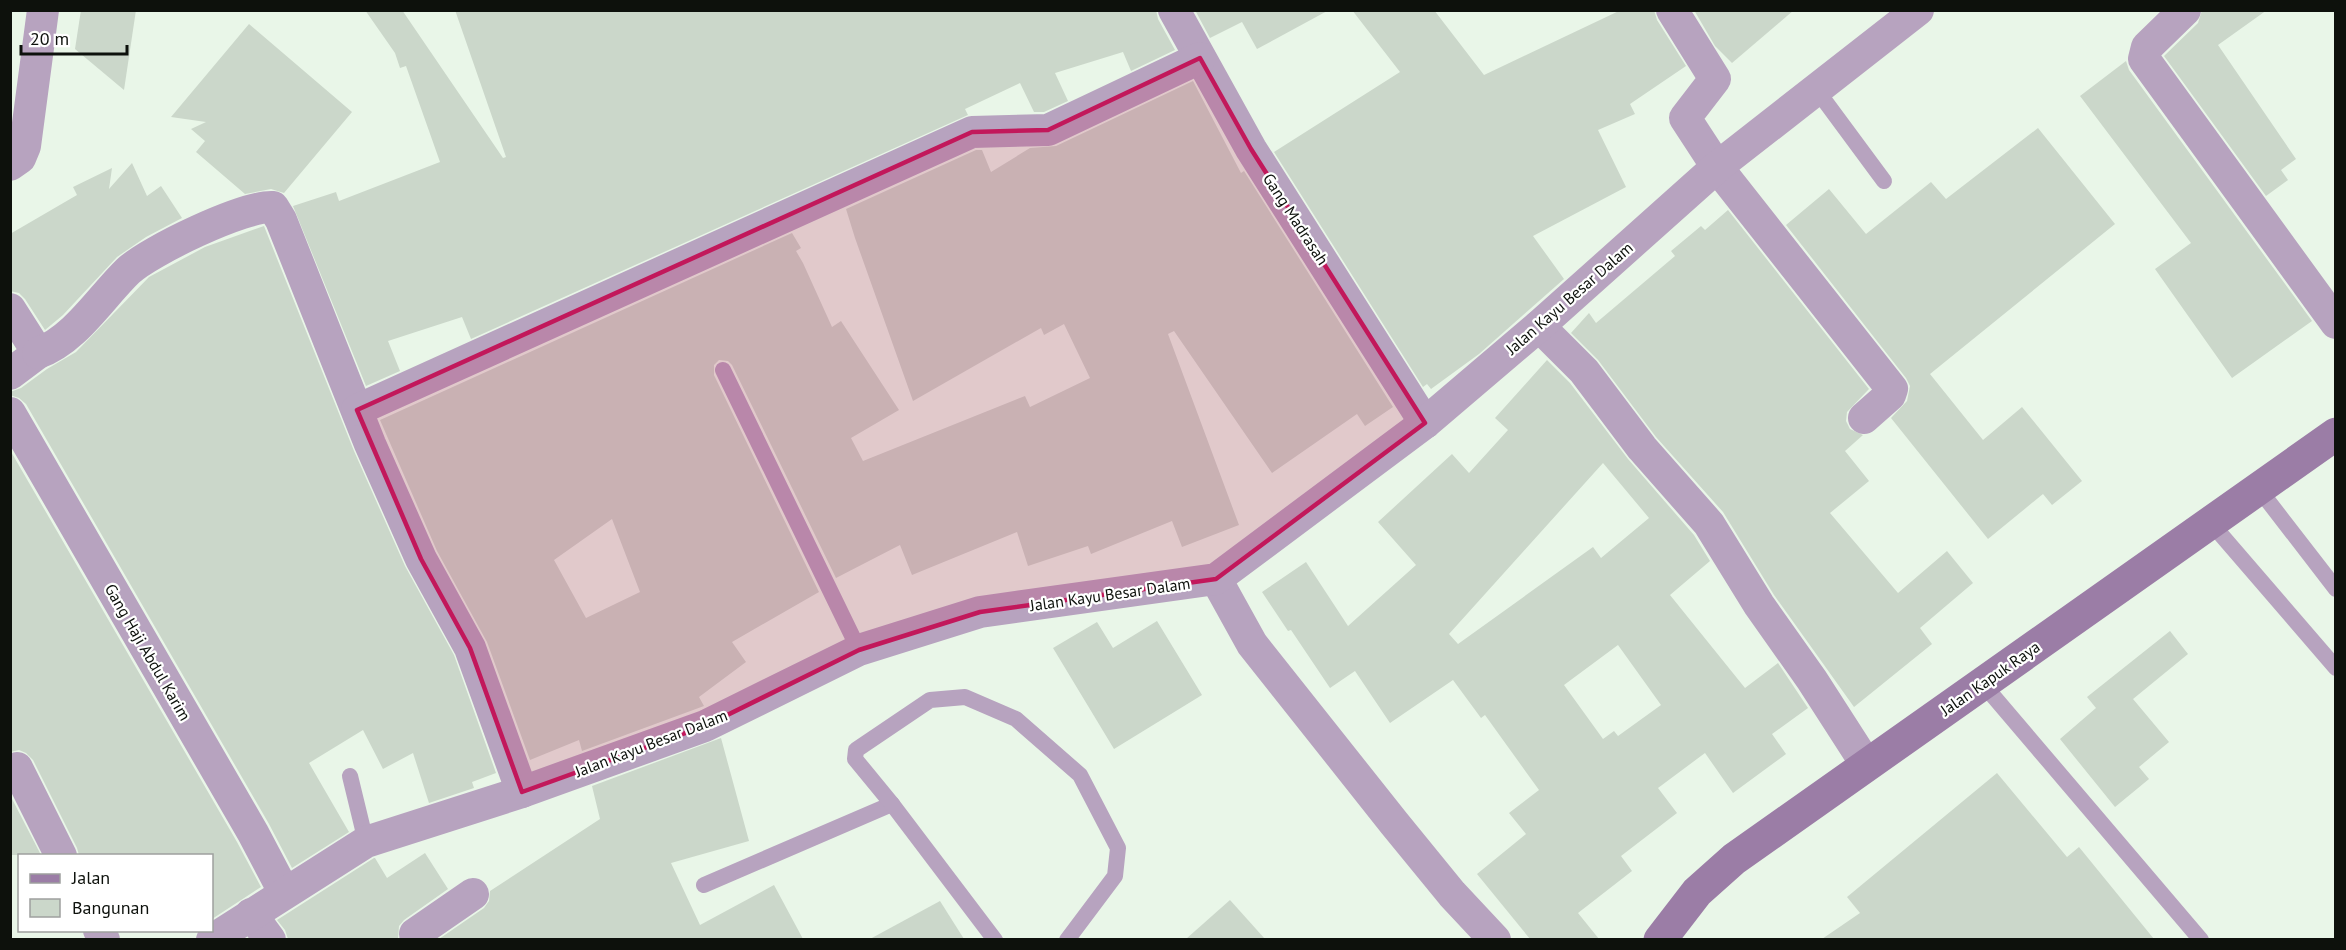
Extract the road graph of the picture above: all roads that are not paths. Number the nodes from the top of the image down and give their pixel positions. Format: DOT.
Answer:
graph roads {
  1 [pos="43,10"];
  2 [pos="1174,10"];
  3 [pos="1672,10"];
  4 [pos="1918,10"];
  5 [pos="2186,10"];
  6 [pos="1200,58"];
  7 [pos="1816,89"];
  8 [pos="18,156"];
  9 [pos="1717,167"];
  10 [pos="1884,181"];
  11 [pos="10,309"];
  12 [pos="2336,323"];
  13 [pos="1539,327"];
  14 [pos="38,353"];
  15 [pos="723,370"];
  16 [pos="10,374"];
  17 [pos="357,410"];
  18 [pos="10,412"];
  19 [pos="1864,418"];
  20 [pos="1425,423"];
  21 [pos="2336,434"];
  22 [pos="2258,488"];
  23 [pos="2211,523"];
  24 [pos="1216,579"];
  25 [pos="2336,589"];
  26 [pos="859,650"];
  27 [pos="2336,668"];
  28 [pos="1983,684"];
  29 [pos="1866,764"];
  30 [pos="17,768"];
  31 [pos="350,776"];
  32 [pos="522,792"];
  33 [pos="892,804"];
  34 [pos="366,842"];
  35 [pos="60,854"];
  36 [pos="704,885"];
  37 [pos="284,892"];
  38 [pos="473,894"];
  39 [pos="251,914"];
  40 [pos="212,939"];
  41 [pos="270,939"];
  42 [pos="418,939"];
  43 [pos="995,939"];
  44 [pos="1067,939"];
  45 [pos="1495,939"];
  46 [pos="1660,939"];
  47 [pos="2201,939"];
  1 -- 8 [label="street"];
  2 -- 6 [label="street, Gang Madrasah"];
  3 -- 9 [label="street"];
  4 -- 7 [label="street, Jalan Kayu Besar Dalam"];
  5 -- 12 [label="street"];
  6 -- 17 [label="street"];
  6 -- 20 [label="street, Gang Madrasah"];
  7 -- 9 [label="street, Jalan Kayu Besar Dalam"];
  7 -- 10 [label="lane"];
  9 -- 13 [label="street, Jalan Kayu Besar Dalam"];
  9 -- 19 [label="street"];
  11 -- 14 [label="street"];
  13 -- 20 [label="street, Jalan Kayu Besar Dalam"];
  13 -- 29 [label="street"];
  14 -- 16 [label="street"];
  14 -- 17 [label="street"];
  15 -- 26 [label="lane"];
  17 -- 32 [label="street"];
  18 -- 37 [label="street, Gang Haji Abdul Karim"];
  20 -- 24 [label="street, Jalan Kayu Besar Dalam"];
  21 -- 22 [label="main road, Jalan Kapuk Raya"];
  22 -- 23 [label="main road, Jalan Kapuk Raya"];
  22 -- 25 [label="lane"];
  23 -- 27 [label="lane"];
  23 -- 28 [label="main road, Jalan Kapuk Raya"];
  24 -- 26 [label="street, Jalan Kayu Besar Dalam"];
  24 -- 45 [label="street"];
  26 -- 32 [label="street, Jalan Kayu Besar Dalam"];
  28 -- 29 [label="main road, Jalan Kapuk Raya"];
  28 -- 47 [label="lane"];
  29 -- 46 [label="main road, Jalan Kapuk Raya"];
  30 -- 35 [label="street"];
  31 -- 34 [label="lane"];
  32 -- 34 [label="street, Jalan Kayu Besar Dalam"];
  33 -- 36 [label="lane"];
  33 -- 43 [label="lane"];
  33 -- 44 [label="lane"];
  34 -- 37 [label="street, Jalan Kayu Besar Dalam"];
  37 -- 39 [label="street, Jalan Kayu Besar Dalam"];
  38 -- 42 [label="street"];
  39 -- 40 [label="street, Jalan Kayu Besar Dalam"];
  39 -- 41 [label="street"];
}
